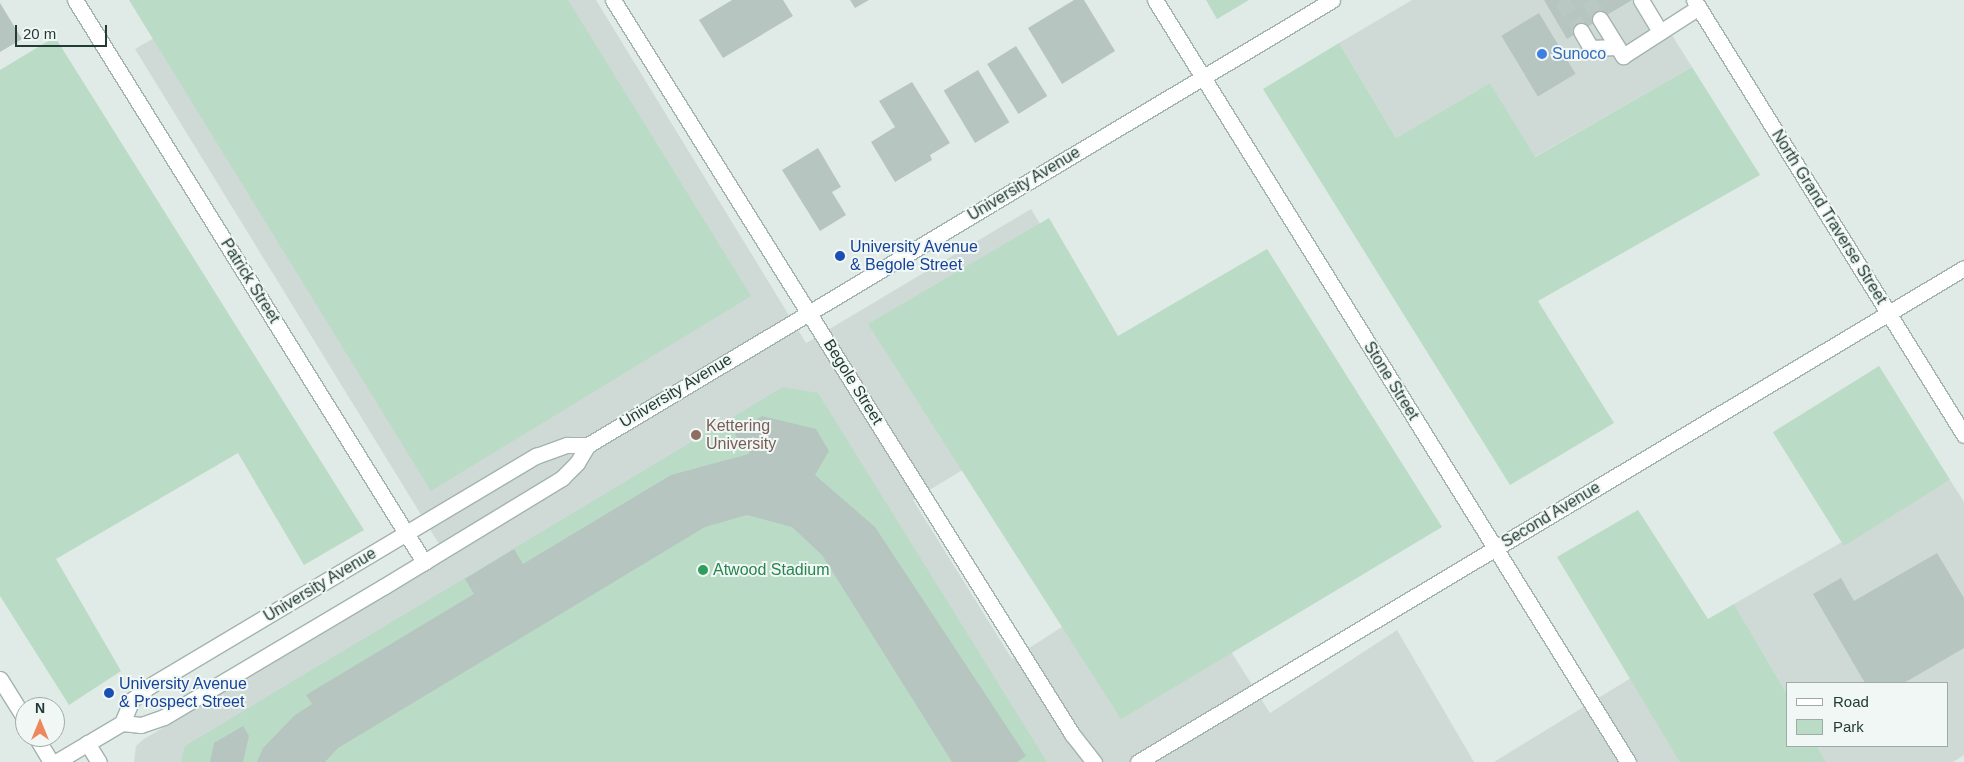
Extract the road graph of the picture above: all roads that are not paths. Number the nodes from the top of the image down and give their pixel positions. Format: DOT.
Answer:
graph roads {
  1 [pos="75,0"];
  2 [pos="613,0"];
  3 [pos="1155,0"];
  4 [pos="1332,0"];
  5 [pos="1641,0"];
  6 [pos="1696,3"];
  7 [pos="1600,19"];
  8 [pos="1581,30"];
  9 [pos="1660,32"];
  10 [pos="1616,46"];
  11 [pos="1203,78"];
  12 [pos="1964,268"];
  13 [pos="809,312"];
  14 [pos="1888,312"];
  15 [pos="1964,434"];
  16 [pos="588,444"];
  17 [pos="406,534"];
  18 [pos="1495,549"];
  19 [pos="424,562"];
  20 [pos="0,679"];
  21 [pos="15,703"];
  22 [pos="122,723"];
  23 [pos="87,744"];
  24 [pos="42,747"];
  25 [pos="52,762"];
  26 [pos="56,762"];
  27 [pos="99,762"];
  28 [pos="1094,762"];
  29 [pos="1138,762"];
  30 [pos="1628,762"];
  1 -- 17 [label="street, Patrick Street"];
  2 -- 13 [label="street, Begole Street"];
  3 -- 11 [label="street, Stone Street"];
  4 -- 11 [label="street, University Avenue"];
  5 -- 9 [label="street"];
  6 -- 9 [label="street"];
  6 -- 14 [label="street, North Grand Traverse Street"];
  7 -- 10 [label="street"];
  8 -- 10 [label="street"];
  9 -- 10 [label="street"];
  11 -- 13 [label="street, University Avenue"];
  11 -- 18 [label="street, Stone Street"];
  12 -- 14 [label="street, Second Avenue"];
  13 -- 16 [label="street, University Avenue"];
  13 -- 28 [label="street, Begole Street"];
  14 -- 15 [label="street, North Grand Traverse Street"];
  14 -- 18 [label="street, Second Avenue"];
  16 -- 17 [label="street, University Avenue"];
  16 -- 19 [label="street, University Avenue"];
  17 -- 19 [label="street, Patrick Street"];
  17 -- 22 [label="street, University Avenue"];
  18 -- 29 [label="street, Second Avenue"];
  18 -- 30 [label="street, Stone Street"];
  19 -- 22 [label="street, University Avenue"];
  20 -- 21 [label="street"];
  22 -- 23 [label="street"];
  23 -- 26 [label="street"];
  23 -- 27 [label="street"];
  24 -- 25 [label="street"];
}
